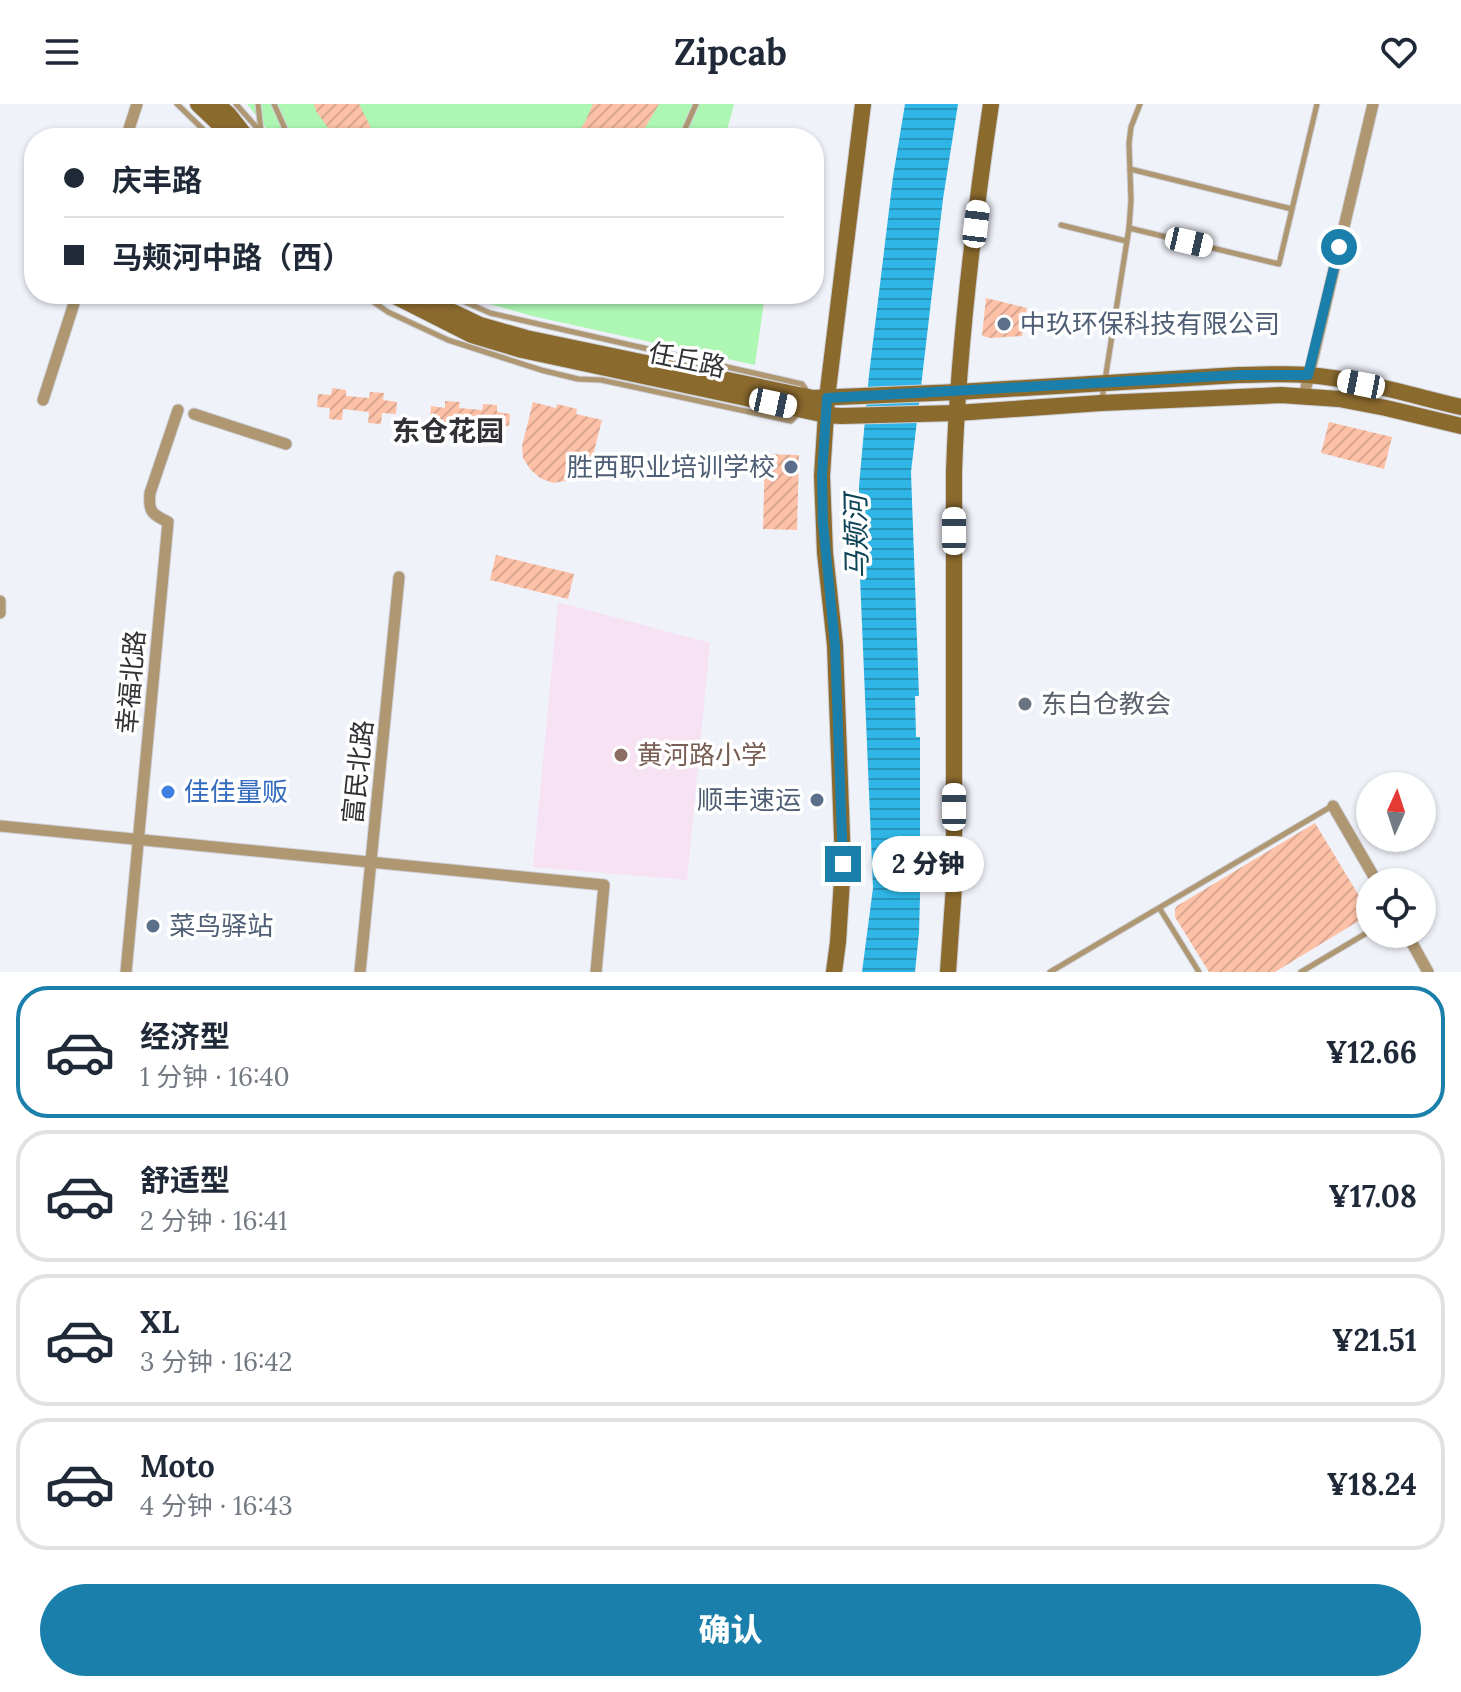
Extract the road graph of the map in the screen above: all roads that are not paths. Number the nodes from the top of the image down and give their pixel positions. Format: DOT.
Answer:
graph roads {
  1 [pos="137,104"];
  2 [pos="177,104"];
  3 [pos="198,104"];
  4 [pos="217,104"];
  5 [pos="236,104"];
  6 [pos="258,104"];
  7 [pos="274,104"];
  8 [pos="696,104"];
  9 [pos="863,104"];
  10 [pos="991,104"];
  11 [pos="1140,104"];
  12 [pos="1317,104"];
  13 [pos="1373,104"];
  14 [pos="129,128"];
  15 [pos="203,128"];
  16 [pos="222,128"];
  17 [pos="247,128"];
  18 [pos="252,128"];
  19 [pos="258,128"];
  20 [pos="285,128"];
  21 [pos="685,128"];
  22 [pos="1130,169"];
  23 [pos="1292,209"];
  24 [pos="1061,225"];
  25 [pos="1129,228"];
  26 [pos="1127,241"];
  27 [pos="74,304"];
  28 [pos="376,304"];
  29 [pos="411,304"];
  30 [pos="436,304"];
  31 [pos="470,304"];
  32 [pos="1308,375"];
  33 [pos="1105,384"];
  34 [pos="958,392"];
  35 [pos="1304,396"];
  36 [pos="43,400"];
  37 [pos="1101,403"];
  38 [pos="825,405"];
  39 [pos="1461,407"];
  40 [pos="178,410"];
  41 [pos="956,413"];
  42 [pos="194,414"];
  43 [pos="1461,426"];
  44 [pos="286,444"];
  45 [pos="399,577"];
  46 [pos="0,602"];
  47 [pos="0,613"];
  48 [pos="1333,806"];
  49 [pos="0,826"];
  50 [pos="139,840"];
  51 [pos="371,862"];
  52 [pos="1369,868"];
  53 [pos="1160,909"];
  54 [pos="1356,939"];
  55 [pos="1415,948"];
  56 [pos="126,972"];
  57 [pos="360,972"];
  58 [pos="596,972"];
  59 [pos="834,972"];
  60 [pos="948,972"];
  61 [pos="1050,972"];
  62 [pos="1199,972"];
  63 [pos="1301,972"];
  64 [pos="1428,972"];
  1 -- 14 [label="street"];
  2 -- 15 [label="lane"];
  3 -- 16 [label="street"];
  4 -- 17 [label="street"];
  5 -- 18 [label="lane"];
  6 -- 19 [label="lane"];
  7 -- 20 [label="lane"];
  8 -- 21 [label="lane"];
  9 -- 38 [label="street"];
  10 -- 34 [label="street"];
  11 -- 22 [label="lane"];
  12 -- 23 [label="lane"];
  13 -- 32 [label="street"];
  22 -- 23 [label="lane"];
  22 -- 25 [label="lane"];
  23 -- 25 [label="lane"];
  24 -- 26 [label="lane"];
  25 -- 26 [label="lane"];
  26 -- 33 [label="lane"];
  27 -- 36 [label="street"];
  28 -- 38 [label="lane"];
  29 -- 38 [label="street, 任丘路"];
  30 -- 38 [label="street, 任丘路"];
  31 -- 38 [label="lane"];
  32 -- 33 [label="street, 任丘路"];
  32 -- 35 [label="street"];
  32 -- 39 [label="street, 任丘路"];
  33 -- 34 [label="street, 任丘路"];
  33 -- 37 [label="lane"];
  34 -- 38 [label="street, 任丘路"];
  34 -- 41 [label="street"];
  35 -- 37 [label="street, 任丘路"];
  35 -- 43 [label="street, 任丘路"];
  37 -- 41 [label="street, 任丘路"];
  38 -- 41 [label="street, 任丘路"];
  38 -- 59 [label="street"];
  40 -- 50 [label="street, 幸福北路"];
  41 -- 60 [label="street"];
  42 -- 44 [label="street"];
  45 -- 51 [label="street, 富民北路"];
  46 -- 47 [label="street"];
  48 -- 52 [label="street"];
  48 -- 53 [label="lane"];
  49 -- 50 [label="street"];
  50 -- 51 [label="street"];
  50 -- 56 [label="street, 幸福北路"];
  51 -- 57 [label="street, 富民北路"];
  51 -- 58 [label="street"];
  53 -- 61 [label="lane"];
  53 -- 62 [label="lane"];
  54 -- 63 [label="lane"];
  55 -- 64 [label="street"];
}
